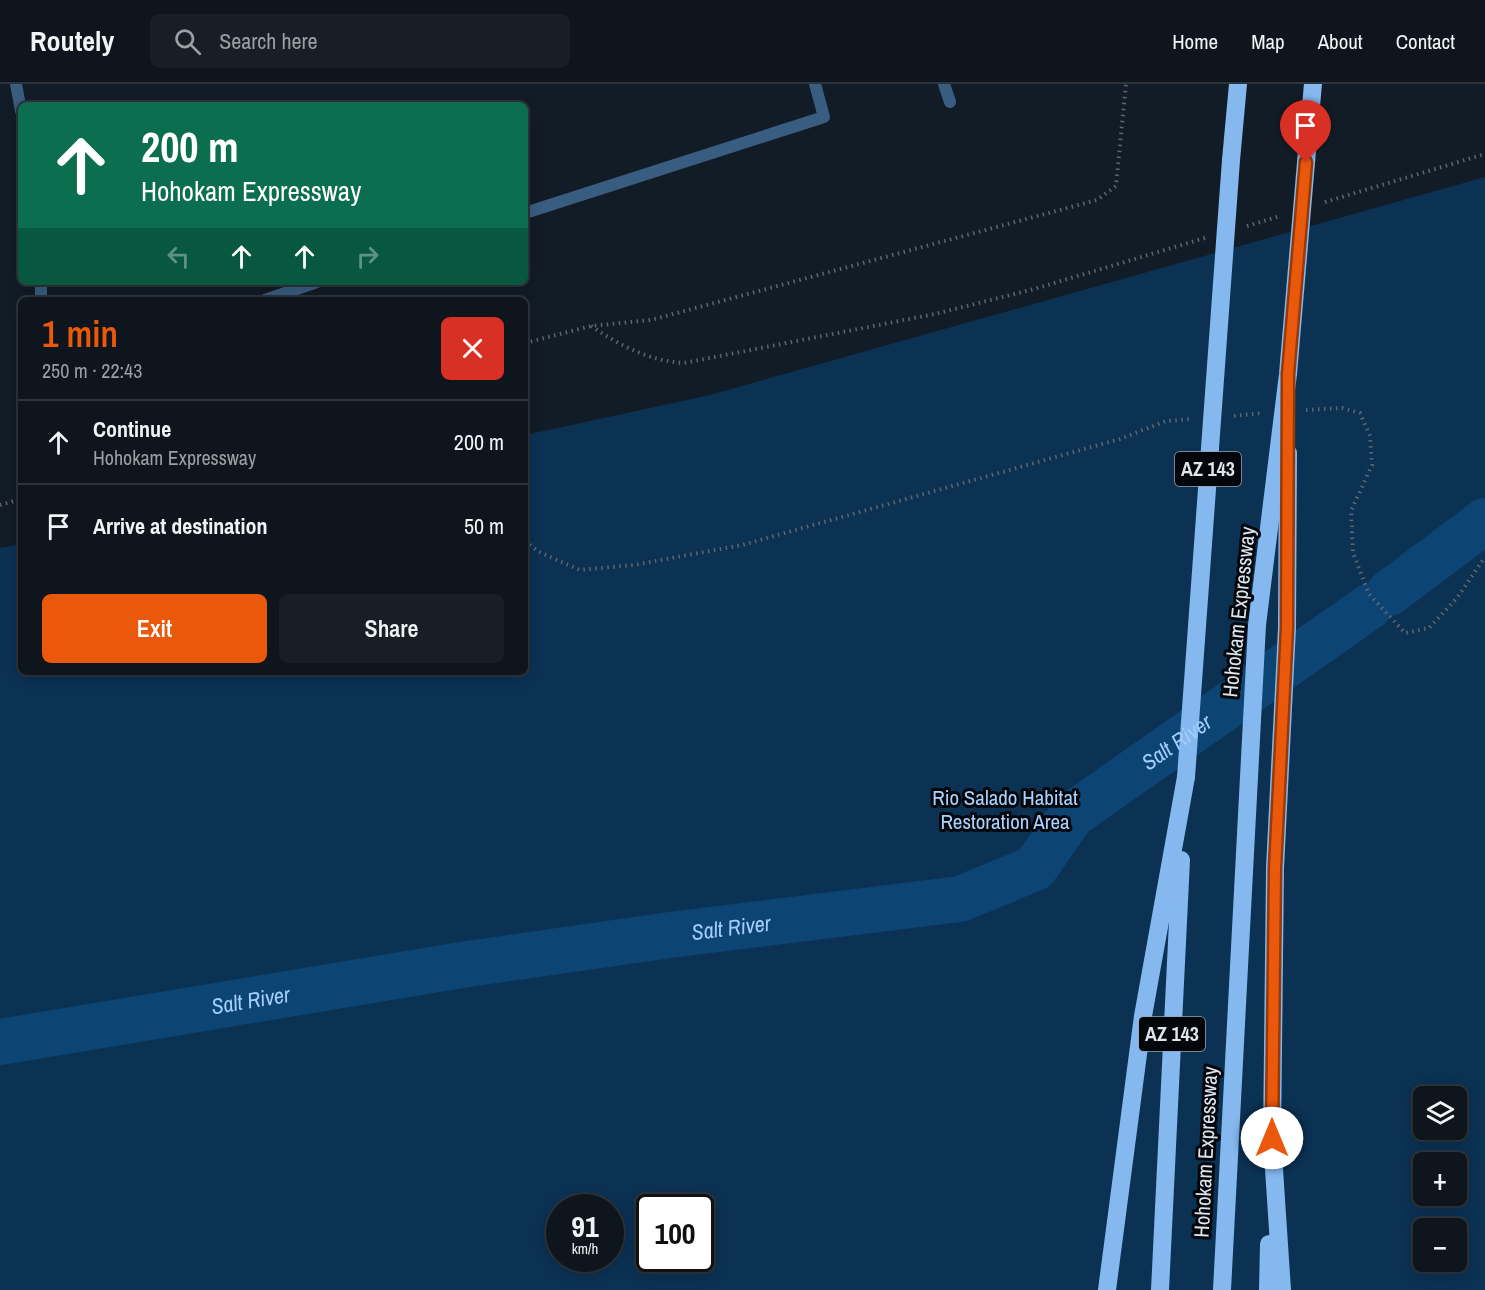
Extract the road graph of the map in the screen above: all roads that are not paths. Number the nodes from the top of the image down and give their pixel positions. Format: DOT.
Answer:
graph roads {
  1 [pos="16,84"];
  2 [pos="815,84"];
  3 [pos="944,84"];
  4 [pos="1238,84"];
  5 [pos="1313,84"];
  6 [pos="19,102"];
  7 [pos="950,102"];
  8 [pos="528,212"];
  9 [pos="308,285"];
  10 [pos="274,297"];
  11 [pos="1288,374"];
  12 [pos="1186,777"];
  13 [pos="1272,1138"];
  14 [pos="1107,1290"];
  15 [pos="1160,1290"];
  16 [pos="1222,1290"];
  17 [pos="1268,1290"];
  18 [pos="1282,1290"];
  1 -- 6 [label="lane"];
  2 -- 8 [label="lane"];
  3 -- 7 [label="lane"];
  4 -- 12 [label="highway, Hohokam Expressway / AZ 143, bridge"];
  5 -- 11 [label="highway, Hohokam Expressway / AZ 143, bridge"];
  9 -- 10 [label="lane"];
  11 -- 13 [label="highway, bridge"];
  11 -- 16 [label="highway, Hohokam Expressway / AZ 143, bridge"];
  12 -- 14 [label="highway"];
  12 -- 15 [label="highway, Hohokam Expressway / AZ 143"];
  13 -- 17 [label="highway"];
  13 -- 18 [label="highway"];
}
